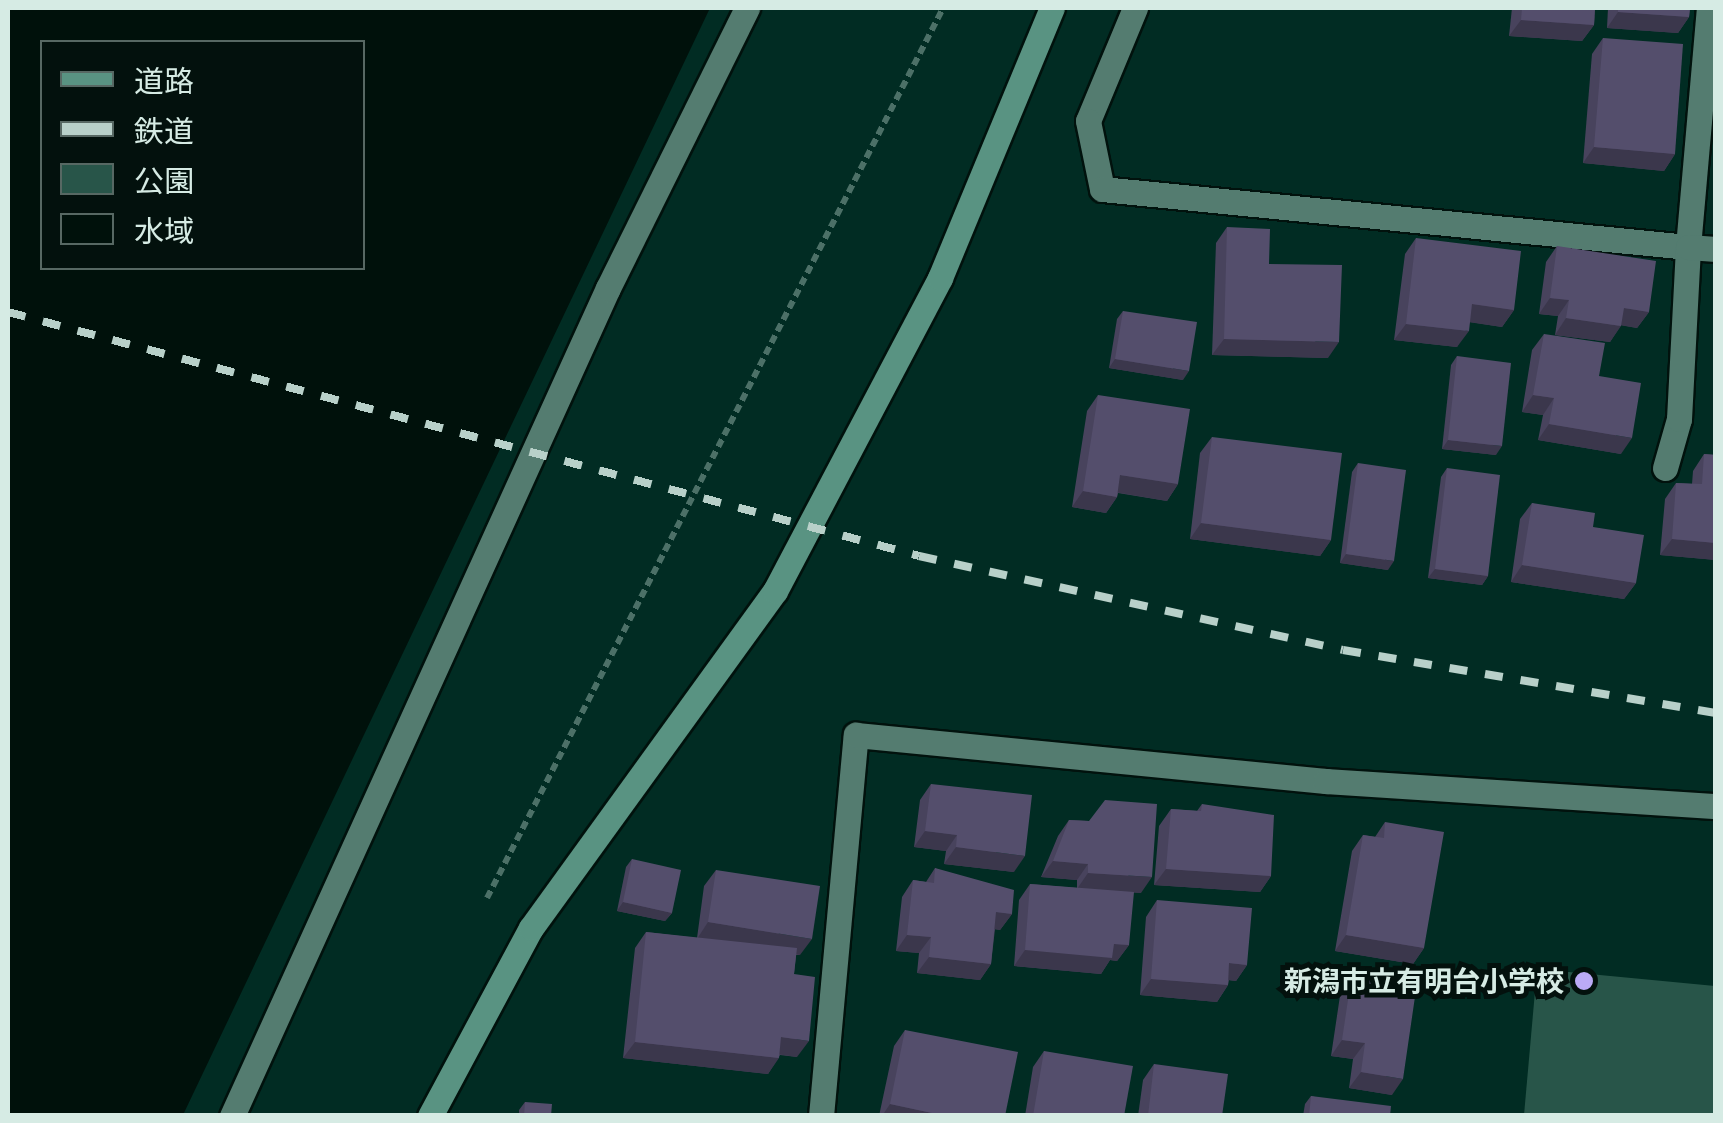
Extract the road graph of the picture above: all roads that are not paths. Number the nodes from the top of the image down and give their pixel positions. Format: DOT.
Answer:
graph roads {
  1 [pos="746,8"];
  2 [pos="1052,8"];
  3 [pos="1134,8"];
  4 [pos="1709,8"];
  5 [pos="1688,247"];
  6 [pos="1716,249"];
  7 [pos="1665,468"];
  8 [pos="1716,806"];
  9 [pos="232,1116"];
  10 [pos="430,1116"];
  11 [pos="821,1116"];
  1 -- 9 [label="street"];
  2 -- 10 [label="street"];
  3 -- 5 [label="street"];
  4 -- 5 [label="street"];
  5 -- 6 [label="street"];
  5 -- 7 [label="street"];
  8 -- 11 [label="street"];
}
